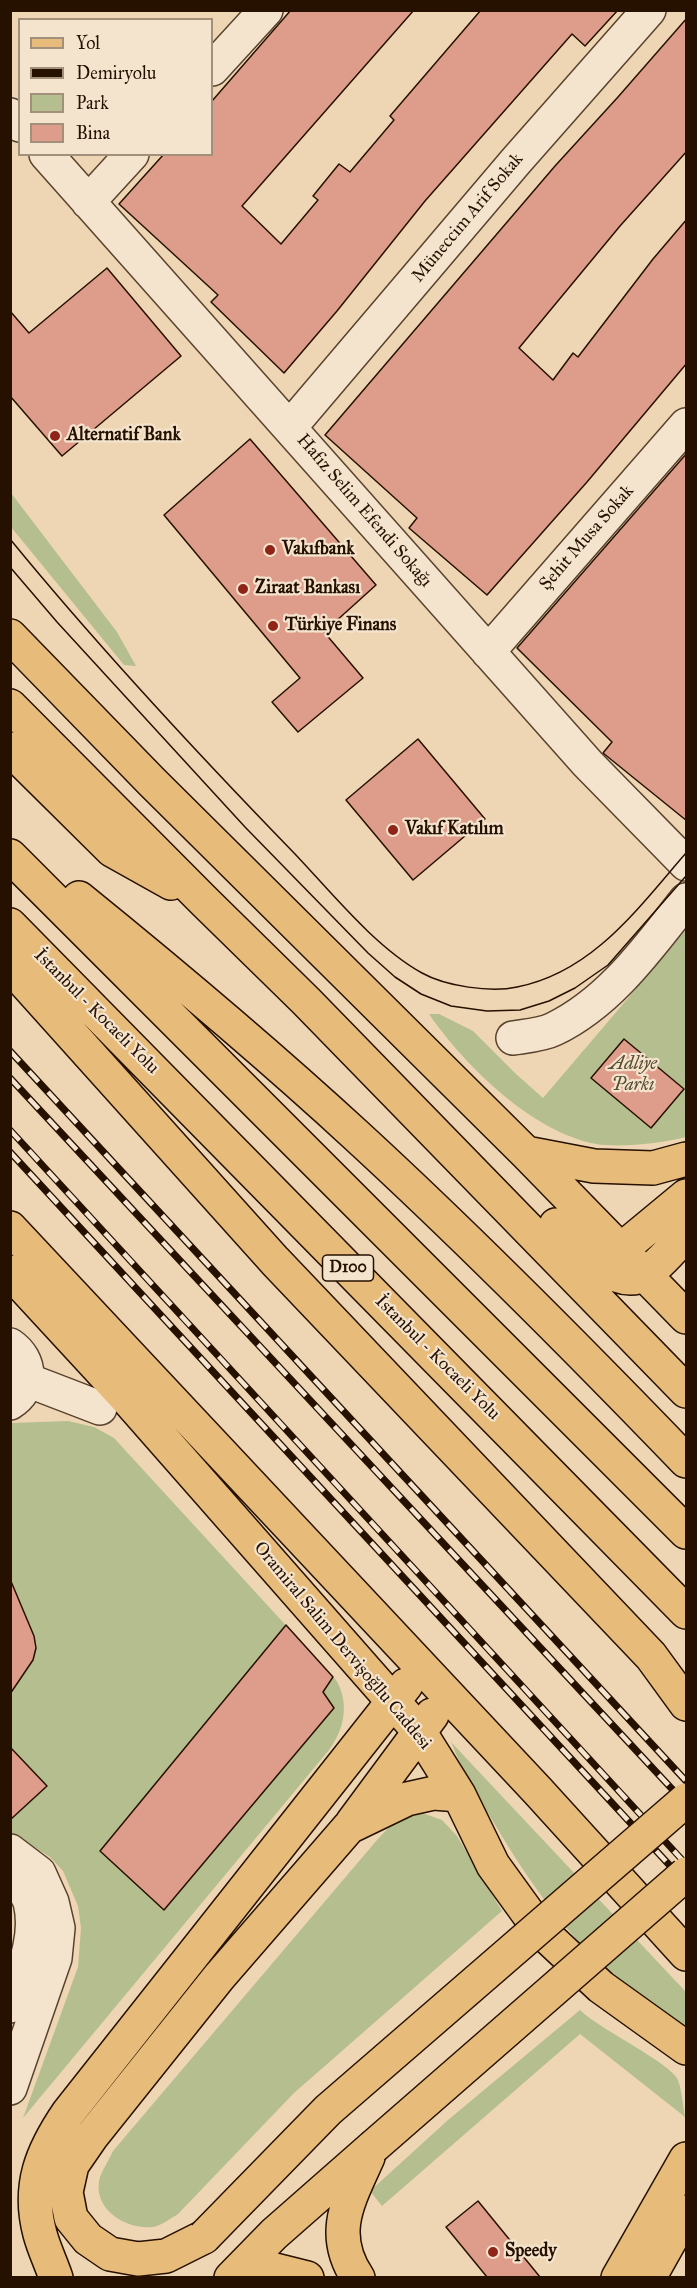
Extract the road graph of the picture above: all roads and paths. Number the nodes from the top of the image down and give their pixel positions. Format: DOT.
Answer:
graph roads {
  1 [pos="266,10"];
  2 [pos="649,10"];
  3 [pos="213,68"];
  4 [pos="48,156"];
  5 [pos="130,156"];
  6 [pos="88,202"];
  7 [pos="687,425"];
  8 [pos="290,427"];
  9 [pos="10,636"];
  10 [pos="488,652"];
  11 [pos="10,706"];
  12 [pos="10,749"];
  13 [pos="10,842"];
  14 [pos="10,856"];
  15 [pos="687,864"];
  16 [pos="687,900"];
  17 [pos="204,901"];
  18 [pos="10,925"];
  19 [pos="10,966"];
  20 [pos="341,1036"];
  21 [pos="513,1038"];
  22 [pos="526,1153"];
  23 [pos="687,1159"];
  24 [pos="687,1196"];
  25 [pos="10,1228"];
  26 [pos="687,1235"];
  27 [pos="611,1258"];
  28 [pos="10,1272"];
  29 [pos="645,1274"];
  30 [pos="607,1309"];
  31 [pos="687,1317"];
  32 [pos="10,1346"];
  33 [pos="687,1391"];
  34 [pos="19,1392"];
  35 [pos="100,1408"];
  36 [pos="687,1461"];
  37 [pos="687,1532"];
  38 [pos="687,1612"];
  39 [pos="420,1668"];
  40 [pos="447,1696"];
  41 [pos="392,1701"];
  42 [pos="687,1704"];
  43 [pos="419,1731"];
  44 [pos="459,1795"];
  45 [pos="686,1799"];
  46 [pos="349,1827"];
  47 [pos="10,1851"];
  48 [pos="687,1874"];
  49 [pos="10,1875"];
  50 [pos="687,1954"];
  51 [pos="10,2006"];
  52 [pos="687,2048"];
  53 [pos="10,2088"];
  54 [pos="373,2147"];
  55 [pos="687,2158"];
  56 [pos="687,2212"];
  57 [pos="204,2237"];
  58 [pos="56,2277"];
  59 [pos="172,2277"];
  60 [pos="231,2277"];
  61 [pos="244,2277"];
  62 [pos="307,2277"];
  63 [pos="358,2277"];
  64 [pos="618,2277"];
  65 [pos="649,2277"];
  1 -- 3 [label="street"];
  2 -- 8 [label="street, Müneccim Arif Sokak"];
  4 -- 6 [label="street, Hafız Selim Efendi Sokağı"];
  5 -- 6 [label="street"];
  6 -- 8 [label="street, Hafız Selim Efendi Sokağı"];
  7 -- 10 [label="street, Şehit Musa Sokak"];
  8 -- 10 [label="street, Hafız Selim Efendi Sokağı"];
  9 -- 22 [label="main road"];
  10 -- 15 [label="street, Hafız Selim Efendi Sokağı"];
  11 -- 17 [label="main road"];
  12 -- 17 [label="main road"];
  13 -- 36 [label="main road"];
  14 -- 37 [label="main road, D100"];
  16 -- 21 [label="street"];
  17 -- 20 [label="main road"];
  18 -- 38 [label="main road, İstanbul - Kocaeli Yolu / D100"];
  19 -- 42 [label="main road"];
  20 -- 27 [label="main road"];
  20 -- 30 [label="main road"];
  22 -- 23 [label="main road"];
  22 -- 27 [label="main road"];
  24 -- 27 [label="main road"];
  25 -- 39 [label="main road, Oramiral Salim Dervişoğllu Caddesi"];
  26 -- 29 [label="main road"];
  27 -- 29 [label="main road"];
  27 -- 30 [label="main road"];
  28 -- 41 [label="main road, Oramiral Salim Dervişoğllu Caddesi"];
  29 -- 31 [label="main road"];
  30 -- 33 [label="main road"];
  32 -- 34 [label="street"];
  34 -- 35 [label="street"];
  39 -- 40 [label="main road, Oramiral Salim Dervişoğllu Caddesi"];
  39 -- 41 [label="main road"];
  40 -- 43 [label="main road"];
  40 -- 50 [label="main road, Oramiral Salim Dervişoğllu Caddesi"];
  41 -- 43 [label="main road, Oramiral Salim Dervişoğllu Caddesi"];
  41 -- 58 [label="main road"];
  43 -- 44 [label="main road, Oramiral Salim Dervişoğllu Caddesi"];
  43 -- 46 [label="main road"];
  44 -- 46 [label="main road"];
  44 -- 52 [label="main road, Oramiral Salim Dervişoğllu Caddesi"];
  45 -- 57 [label="main road, bridge"];
  46 -- 57 [label="main road"];
  47 -- 53 [label="street"];
  48 -- 54 [label="main road, bridge"];
  49 -- 51 [label="street"];
  54 -- 60 [label="main road"];
  54 -- 63 [label="main road"];
  55 -- 64 [label="main road"];
  56 -- 65 [label="main road"];
  57 -- 59 [label="main road"];
  61 -- 62 [label="main road"];
}
